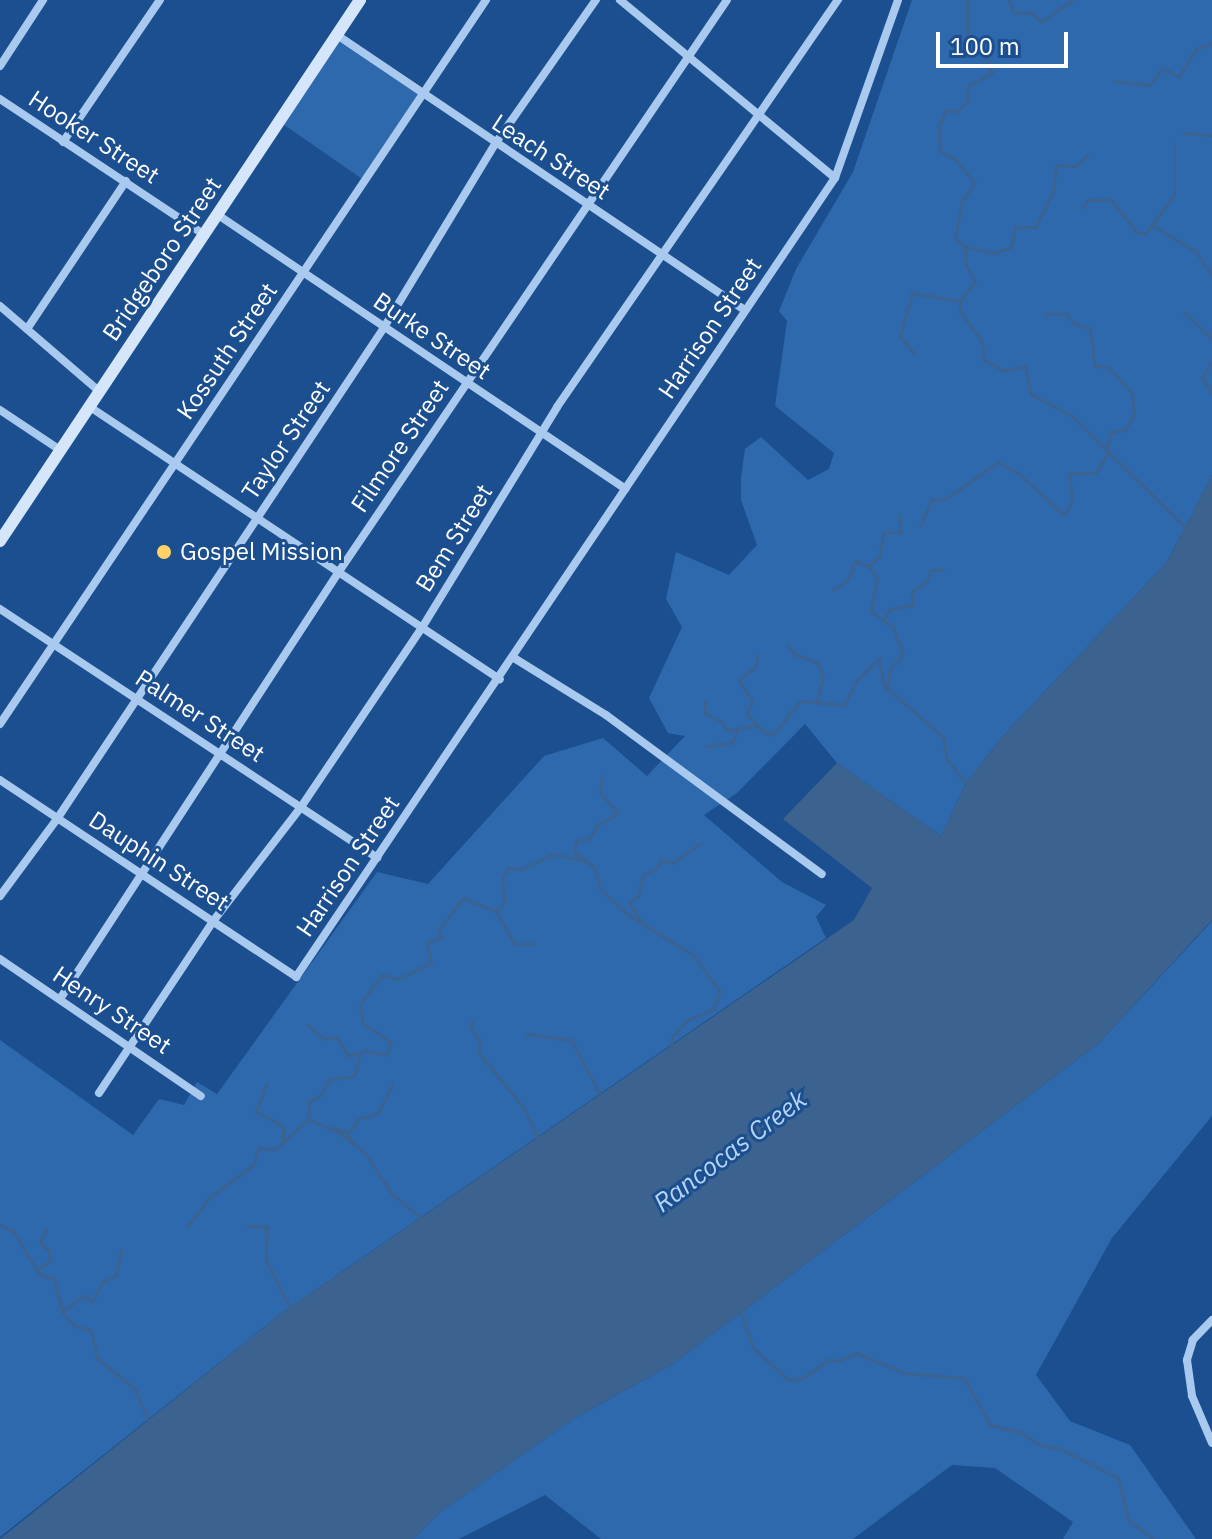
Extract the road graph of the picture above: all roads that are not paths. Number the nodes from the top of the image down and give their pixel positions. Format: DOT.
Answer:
graph roads {
  1 [pos="43,0"];
  2 [pos="160,0"];
  3 [pos="360,0"];
  4 [pos="486,0"];
  5 [pos="596,0"];
  6 [pos="620,0"];
  7 [pos="727,0"];
  8 [pos="838,0"];
  9 [pos="898,0"];
  10 [pos="337,35"];
  11 [pos="689,56"];
  12 [pos="0,66"];
  13 [pos="422,95"];
  14 [pos="0,99"];
  15 [pos="761,117"];
  16 [pos="63,142"];
  17 [pos="495,144"];
  18 [pos="835,178"];
  19 [pos="126,181"];
  20 [pos="590,207"];
  21 [pos="218,215"];
  22 [pos="205,235"];
  23 [pos="660,253"];
  24 [pos="305,272"];
  25 [pos="0,306"];
  26 [pos="745,310"];
  27 [pos="27,329"];
  28 [pos="383,329"];
  29 [pos="465,384"];
  30 [pos="100,392"];
  31 [pos="90,407"];
  32 [pos="0,410"];
  33 [pos="544,431"];
  34 [pos="60,450"];
  35 [pos="175,465"];
  36 [pos="625,489"];
  37 [pos="259,517"];
  38 [pos="0,541"];
  39 [pos="340,570"];
  40 [pos="0,609"];
  41 [pos="423,626"];
  42 [pos="57,643"];
  43 [pos="514,658"];
  44 [pos="500,679"];
  45 [pos="136,700"];
  46 [pos="0,724"];
  47 [pos="223,754"];
  48 [pos="0,780"];
  49 [pos="301,807"];
  50 [pos="57,819"];
  51 [pos="377,858"];
  52 [pos="144,872"];
  53 [pos="822,874"];
  54 [pos="0,896"];
  55 [pos="214,920"];
  56 [pos="0,959"];
  57 [pos="296,977"];
  58 [pos="60,999"];
  59 [pos="132,1046"];
  60 [pos="99,1093"];
  61 [pos="201,1096"];
  62 [pos="1212,1320"];
  63 [pos="1212,1443"];
  1 -- 12 [label="street"];
  2 -- 16 [label="street"];
  3 -- 10 [label="main road, Bridgeboro Street"];
  4 -- 13 [label="street, Kossuth Street"];
  5 -- 17 [label="street, Taylor Street"];
  6 -- 11 [label="street"];
  7 -- 11 [label="street, Filmore Street"];
  8 -- 15 [label="street, Bem Street"];
  9 -- 18 [label="street, Harrison Street"];
  10 -- 13 [label="street, Leach Street"];
  10 -- 21 [label="main road, Bridgeboro Street"];
  11 -- 15 [label="street"];
  11 -- 20 [label="street, Filmore Street"];
  13 -- 17 [label="street, Leach Street"];
  13 -- 24 [label="street, Kossuth Street"];
  14 -- 16 [label="street, Hooker Street"];
  15 -- 18 [label="street"];
  15 -- 23 [label="street, Bem Street"];
  16 -- 19 [label="street, Hooker Street"];
  17 -- 20 [label="street, Leach Street"];
  17 -- 28 [label="street, Taylor Street"];
  18 -- 26 [label="street, Harrison Street"];
  19 -- 22 [label="street, Hooker Street"];
  19 -- 27 [label="street"];
  20 -- 23 [label="street, Leach Street"];
  20 -- 29 [label="street, Filmore Street"];
  21 -- 22 [label="main road, Bridgeboro Street"];
  21 -- 24 [label="street, Burke Street"];
  22 -- 30 [label="main road, Bridgeboro Street"];
  23 -- 26 [label="street, Leach Street"];
  23 -- 33 [label="street, Bem Street"];
  24 -- 28 [label="street, Burke Street"];
  24 -- 35 [label="street, Kossuth Street"];
  25 -- 27 [label="street"];
  26 -- 36 [label="street, Harrison Street"];
  27 -- 30 [label="street"];
  28 -- 29 [label="street, Burke Street"];
  28 -- 37 [label="street, Taylor Street"];
  29 -- 33 [label="street, Burke Street"];
  29 -- 39 [label="street, Filmore Street"];
  30 -- 31 [label="main road, Bridgeboro Street"];
  31 -- 34 [label="main road, Bridgeboro Street"];
  31 -- 35 [label="street"];
  32 -- 34 [label="street"];
  33 -- 36 [label="street, Burke Street"];
  33 -- 41 [label="street, Bem Street"];
  34 -- 38 [label="main road, Bridgeboro Street"];
  35 -- 37 [label="street"];
  35 -- 42 [label="street, Kossuth Street"];
  36 -- 43 [label="street, Harrison Street"];
  37 -- 39 [label="street"];
  37 -- 45 [label="street, Taylor Street"];
  39 -- 41 [label="street"];
  39 -- 47 [label="street, Filmore Street"];
  40 -- 42 [label="street, Palmer Street"];
  41 -- 44 [label="street"];
  41 -- 49 [label="street, Bem Street"];
  42 -- 45 [label="street, Palmer Street"];
  42 -- 46 [label="street, Kossuth Street"];
  43 -- 44 [label="street, Harrison Street"];
  43 -- 53 [label="street"];
  44 -- 51 [label="street, Harrison Street"];
  45 -- 47 [label="street, Palmer Street"];
  45 -- 50 [label="street, Taylor Street"];
  47 -- 49 [label="street, Palmer Street"];
  47 -- 52 [label="street, Filmore Street"];
  48 -- 50 [label="street, Dauphin Street"];
  49 -- 51 [label="street, Palmer Street"];
  49 -- 55 [label="street, Bem Street"];
  50 -- 52 [label="street, Dauphin Street"];
  50 -- 54 [label="street, Taylor Street"];
  51 -- 57 [label="street, Harrison Street"];
  52 -- 55 [label="street, Dauphin Street"];
  52 -- 58 [label="street, Filmore Street"];
  55 -- 57 [label="street, Dauphin Street"];
  55 -- 59 [label="street, Bem Street"];
  56 -- 58 [label="street, Henry Street"];
  58 -- 59 [label="street, Henry Street"];
  59 -- 60 [label="street, Bem Street"];
  59 -- 61 [label="street, Henry Street"];
  62 -- 63 [label="street"];
}
